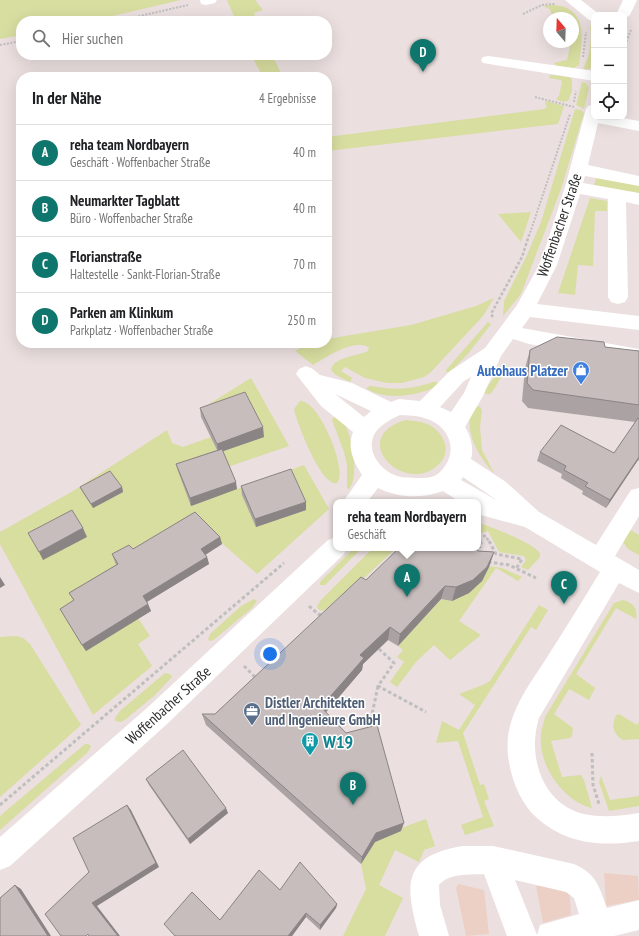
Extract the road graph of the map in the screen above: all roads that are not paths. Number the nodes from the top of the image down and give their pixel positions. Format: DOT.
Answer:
graph roads {
  1 [pos="572,0"];
  2 [pos="630,0"];
  3 [pos="624,12"];
  4 [pos="591,13"];
  5 [pos="488,60"];
  6 [pos="587,75"];
  7 [pos="627,109"];
  8 [pos="639,111"];
  9 [pos="591,120"];
  10 [pos="618,120"];
  11 [pos="639,126"];
  12 [pos="579,169"];
  13 [pos="639,181"];
  14 [pos="574,187"];
  15 [pos="617,195"];
  16 [pos="639,199"];
  17 [pos="618,297"];
  18 [pos="525,309"];
  19 [pos="639,323"];
  20 [pos="509,331"];
  21 [pos="492,353"];
  22 [pos="639,357"];
  23 [pos="425,409"];
  24 [pos="388,410"];
  25 [pos="454,426"];
  26 [pos="365,429"];
  27 [pos="460,464"];
  28 [pos="375,475"];
  29 [pos="444,481"];
  30 [pos="398,495"];
  31 [pos="639,498"];
  32 [pos="356,499"];
  33 [pos="475,499"];
  34 [pos="481,503"];
  35 [pos="531,519"];
  36 [pos="333,546"];
  37 [pos="607,564"];
  38 [pos="639,582"];
  39 [pos="639,827"];
  40 [pos="0,856"];
  41 [pos="493,860"];
  42 [pos="639,915"];
  43 [pos="598,925"];
  44 [pos="434,936"];
  45 [pos="522,936"];
  46 [pos="551,936"];
  1 -- 4 [label="street"];
  2 -- 3 [label="street"];
  5 -- 6 [label="street"];
  7 -- 8 [label="street"];
  9 -- 12 [label="street, Woffenbacher Straße"];
  10 -- 11 [label="street"];
  12 -- 13 [label="street"];
  12 -- 14 [label="street, Woffenbacher Straße"];
  14 -- 15 [label="street"];
  14 -- 18 [label="street, Woffenbacher Straße"];
  15 -- 16 [label="street"];
  15 -- 17 [label="street"];
  18 -- 19 [label="street"];
  18 -- 20 [label="street, Woffenbacher Straße"];
  20 -- 21 [label="street, Woffenbacher Straße"];
  20 -- 22 [label="street"];
  21 -- 23 [label="street, Woffenbacher Straße"];
  21 -- 25 [label="street, Woffenbacher Straße"];
  23 -- 24 [label="street"];
  23 -- 25 [label="street"];
  24 -- 26 [label="street"];
  24 -- 26 [label="street"];
  25 -- 27 [label="street"];
  26 -- 28 [label="street"];
  27 -- 29 [label="street"];
  27 -- 35 [label="street"];
  28 -- 30 [label="street"];
  28 -- 32 [label="street"];
  29 -- 30 [label="street"];
  29 -- 33 [label="street"];
  31 -- 37 [label="street"];
  34 -- 35 [label="street"];
  35 -- 37 [label="street"];
  36 -- 40 [label="street, Woffenbacher Straße"];
  37 -- 38 [label="street"];
  37 -- 39 [label="street"];
  41 -- 43 [label="street"];
  41 -- 44 [label="street"];
  41 -- 45 [label="street"];
  42 -- 43 [label="street"];
  43 -- 46 [label="street"];
}
